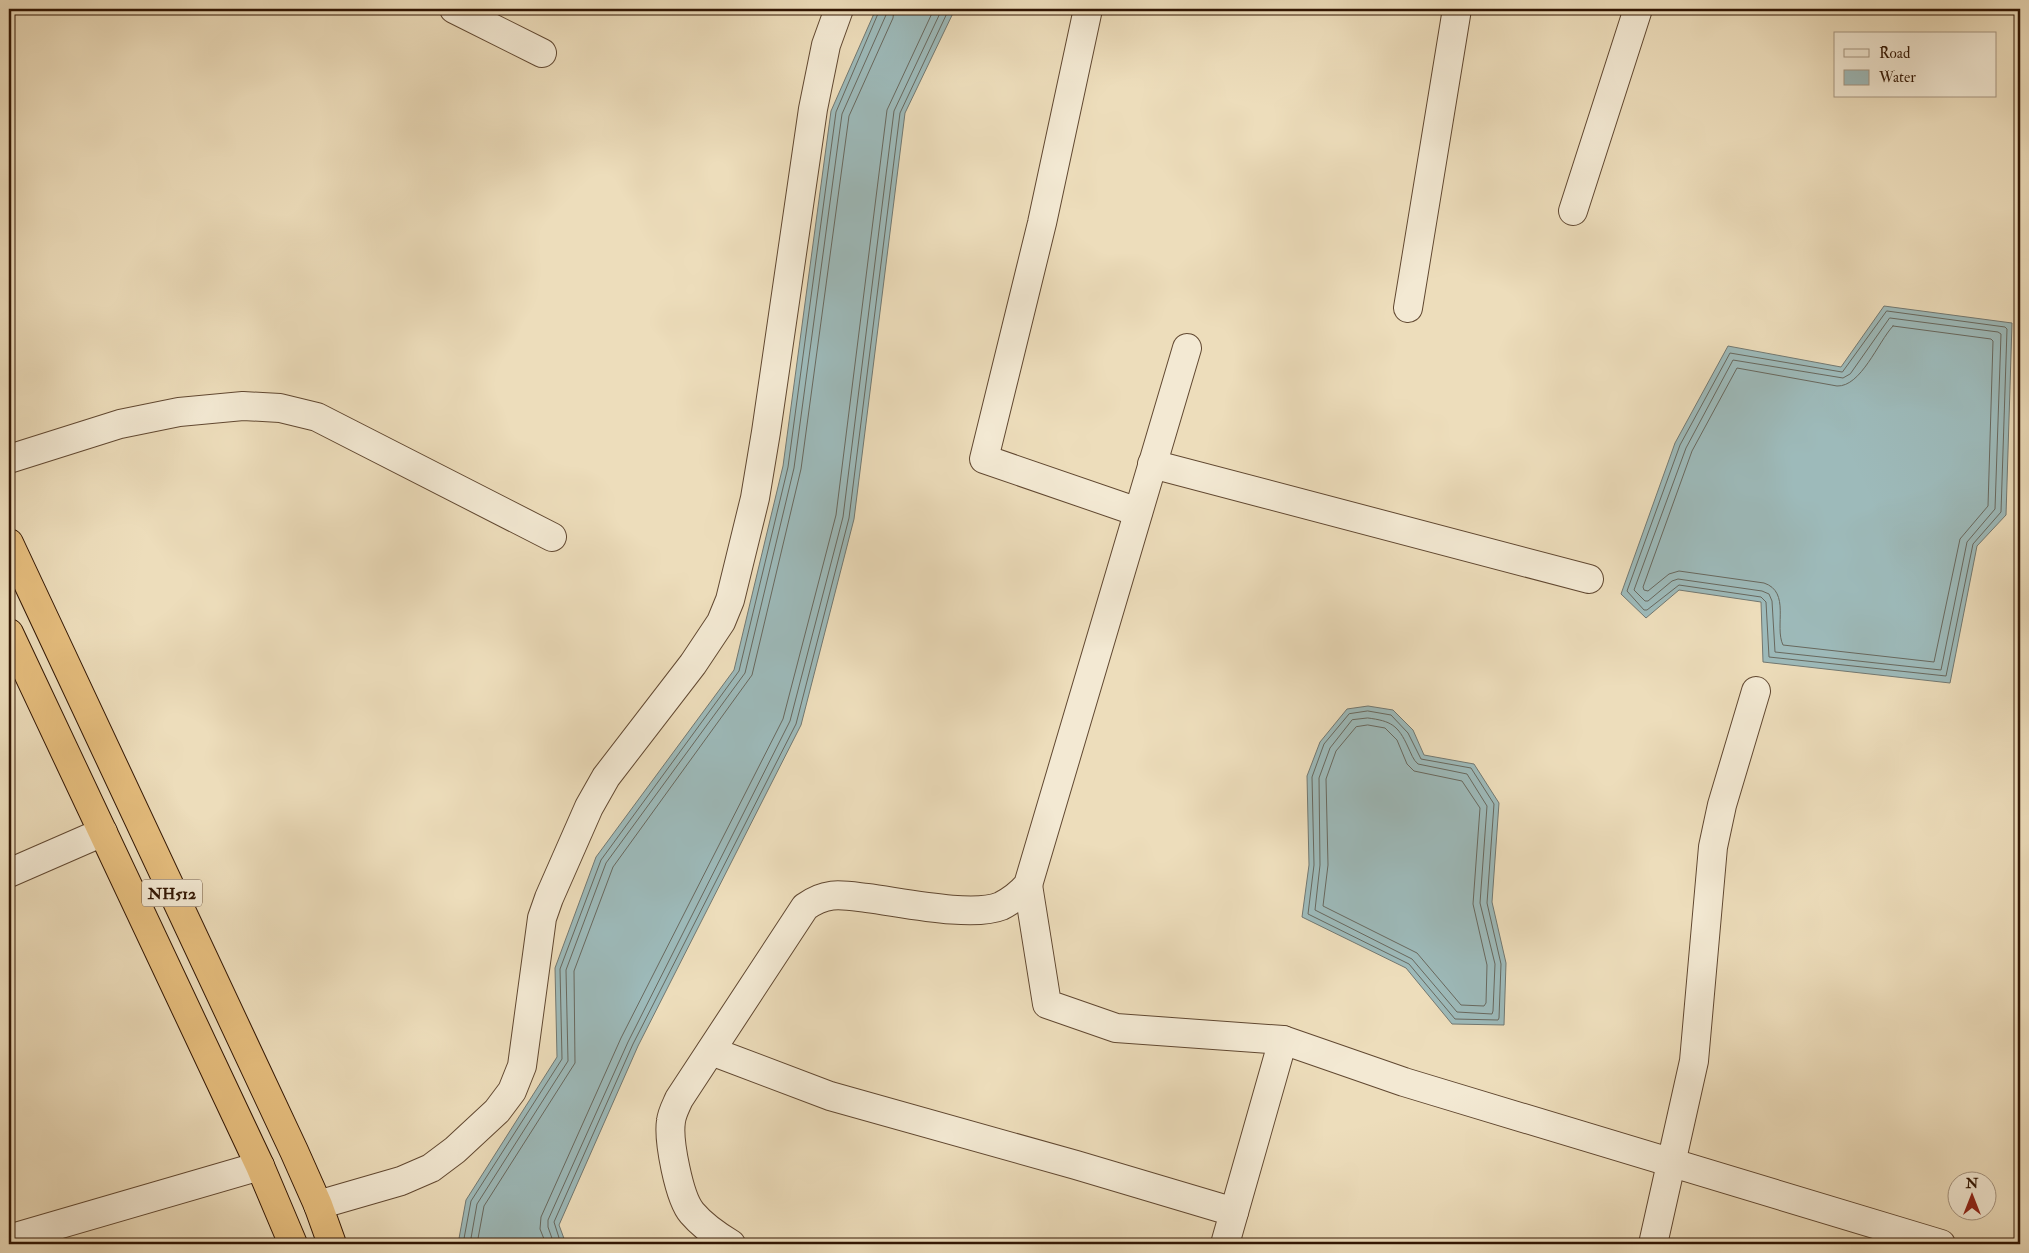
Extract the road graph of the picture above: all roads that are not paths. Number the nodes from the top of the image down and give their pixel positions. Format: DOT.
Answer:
graph roads {
  1 [pos="454,9"];
  2 [pos="839,9"];
  3 [pos="1088,9"];
  4 [pos="1457,9"];
  5 [pos="1638,9"];
  6 [pos="542,53"];
  7 [pos="1573,211"];
  8 [pos="1408,308"];
  9 [pos="1187,348"];
  10 [pos="9,459"];
  11 [pos="1152,464"];
  12 [pos="1138,512"];
  13 [pos="552,537"];
  14 [pos="9,543"];
  15 [pos="1589,578"];
  16 [pos="9,633"];
  17 [pos="1756,691"];
  18 [pos="103,832"];
  19 [pos="9,873"];
  20 [pos="1028,884"];
  21 [pos="1283,1040"];
  22 [pos="711,1051"];
  23 [pos="1672,1162"];
  24 [pos="260,1166"];
  25 [pos="318,1205"];
  26 [pos="1234,1212"];
  27 [pos="9,1239"];
  28 [pos="294,1244"];
  29 [pos="332,1244"];
  30 [pos="730,1244"];
  31 [pos="1225,1244"];
  32 [pos="1653,1244"];
  33 [pos="1941,1244"];
  1 -- 6 [label="street"];
  2 -- 25 [label="street"];
  3 -- 12 [label="street"];
  4 -- 8 [label="street"];
  5 -- 7 [label="street"];
  9 -- 11 [label="street"];
  10 -- 13 [label="street"];
  11 -- 12 [label="street"];
  11 -- 15 [label="street"];
  12 -- 20 [label="street"];
  14 -- 25 [label="highway, NH512"];
  16 -- 18 [label="highway, NH512"];
  17 -- 23 [label="street"];
  18 -- 19 [label="street"];
  18 -- 24 [label="highway, NH512"];
  20 -- 21 [label="street"];
  20 -- 22 [label="street"];
  21 -- 23 [label="street"];
  21 -- 26 [label="street"];
  22 -- 26 [label="street"];
  22 -- 30 [label="street"];
  23 -- 32 [label="street"];
  23 -- 33 [label="street"];
  24 -- 27 [label="street"];
  24 -- 28 [label="highway, NH512"];
  25 -- 29 [label="highway, NH512"];
  26 -- 31 [label="street"];
}
